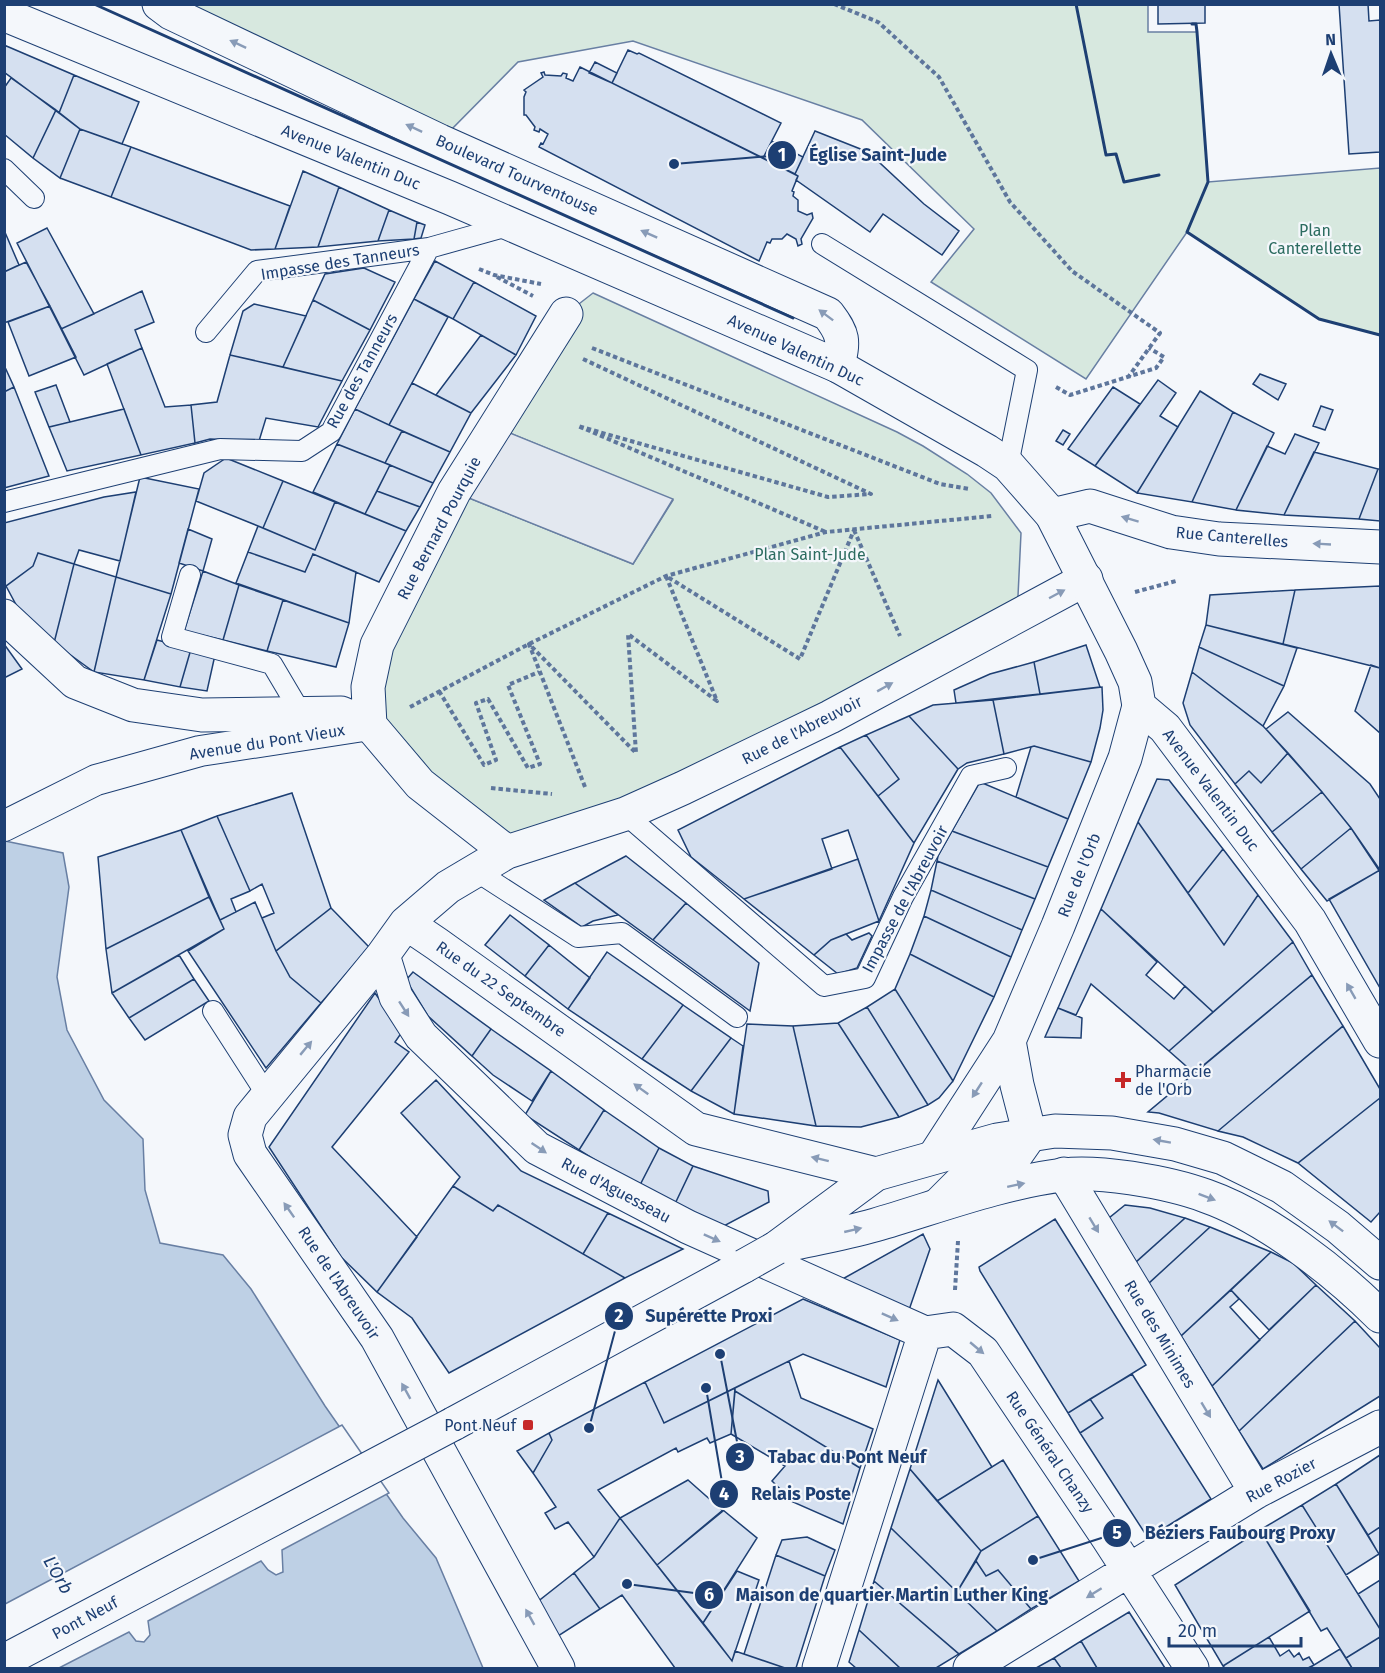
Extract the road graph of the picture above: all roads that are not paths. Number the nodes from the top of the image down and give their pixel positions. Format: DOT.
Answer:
graph roads {
  1 [pos="159,4"];
  2 [pos="4,13"];
  3 [pos="4,170"];
  4 [pos="34,198"];
  5 [pos="511,225"];
  6 [pos="822,244"];
  7 [pos="429,248"];
  8 [pos="566,314"];
  9 [pos="206,332"];
  10 [pos="838,366"];
  11 [pos="1008,465"];
  12 [pos="4,502"];
  13 [pos="1052,515"];
  14 [pos="1380,547"];
  15 [pos="190,575"];
  16 [pos="1086,579"];
  17 [pos="4,616"];
  18 [pos="1139,706"];
  19 [pos="301,713"];
  20 [pos="370,725"];
  21 [pos="1006,768"];
  22 [pos="612,819"];
  23 [pos="4,826"];
  24 [pos="507,852"];
  25 [pos="476,871"];
  26 [pos="406,923"];
  27 [pos="383,955"];
  28 [pos="213,1011"];
  29 [pos="737,1017"];
  30 [pos="1010,1041"];
  31 [pos="1380,1041"];
  32 [pos="267,1095"];
  33 [pos="1030,1135"];
  34 [pos="934,1157"];
  35 [pos="876,1174"];
  36 [pos="1064,1174"];
  37 [pos="950,1201"];
  38 [pos="776,1248"];
  39 [pos="1380,1263"];
  40 [pos="1380,1317"];
  41 [pos="939,1331"];
  42 [pos="1380,1427"];
  43 [pos="1256,1492"];
  44 [pos="1129,1571"];
  45 [pos="4,1660"];
  46 [pos="558,1668"];
  47 [pos="819,1668"];
  48 [pos="970,1668"];
  49 [pos="1192,1668"];
  10 -- 1 [label="street, Boulevard Tourventouse, one-way"];
  2 -- 5 [label="street, Avenue Valentin Duc"];
  3 -- 4 [label="lane"];
  5 -- 7 [label="lane"];
  5 -- 10 [label="street, Avenue Valentin Duc"];
  6 -- 11 [label="lane"];
  7 -- 9 [label="lane, Impasse des Tanneurs"];
  7 -- 12 [label="lane, Rue des Tanneurs"];
  8 -- 20 [label="street, Rue Bernard Pourquie"];
  10 -- 11 [label="street, Avenue Valentin Duc"];
  11 -- 13 [label="street, Avenue Valentin Duc"];
  14 -- 13 [label="street, Rue Canterelles, one-way"];
  13 -- 16 [label="street, Avenue Valentin Duc"];
  15 -- 19 [label="lane"];
  16 -- 18 [label="street, Avenue Valentin Duc"];
  22 -- 16 [label="street, Rue de l'Abreuvoir, one-way"];
  17 -- 19 [label="street, Avenue du Pont Vieux"];
  18 -- 30 [label="street, Rue de l'Orb"];
  31 -- 18 [label="street, Avenue Valentin Duc, one-way"];
  19 -- 20 [label="street, Avenue du Pont Vieux"];
  20 -- 23 [label="street, Avenue du Pont Vieux"];
  20 -- 24 [label="street"];
  21 -- 22 [label="lane, Impasse de l'Abreuvoir"];
  22 -- 24 [label="street, Rue de l'Abreuvoir"];
  24 -- 25 [label="street"];
  25 -- 26 [label="street"];
  25 -- 29 [label="lane"];
  26 -- 27 [label="street, Rue de l'Abreuvoir"];
  35 -- 26 [label="street, Rue du 22 Septembre, one-way"];
  32 -- 27 [label="street, Rue de l'Abreuvoir, one-way"];
  27 -- 41 [label="street, Rue d'Aguesseau, one-way"];
  28 -- 32 [label="lane"];
  30 -- 33 [label="street"];
  30 -- 34 [label="street, Rue de l'Orb, one-way"];
  46 -- 32 [label="street, Rue de l'Abreuvoir, one-way"];
  33 -- 34 [label="street"];
  33 -- 37 [label="street"];
  39 -- 33 [label="street, one-way"];
  34 -- 35 [label="street"];
  35 -- 38 [label="street"];
  37 -- 36 [label="street, one-way"];
  36 -- 40 [label="street, one-way"];
  36 -- 43 [label="street, Rue des Minimes, one-way"];
  38 -- 37 [label="street, one-way"];
  38 -- 45 [label="street, Pont Neuf, bridge"];
  41 -- 44 [label="street, Rue Général Chanzy, one-way"];
  41 -- 47 [label="street"];
  42 -- 43 [label="street, Rue Rozier"];
  43 -- 44 [label="street, Rue Rozier"];
  44 -- 48 [label="street, Rue Rozier, one-way"];
  44 -- 49 [label="street, Rue Général Chanzy"];
}
